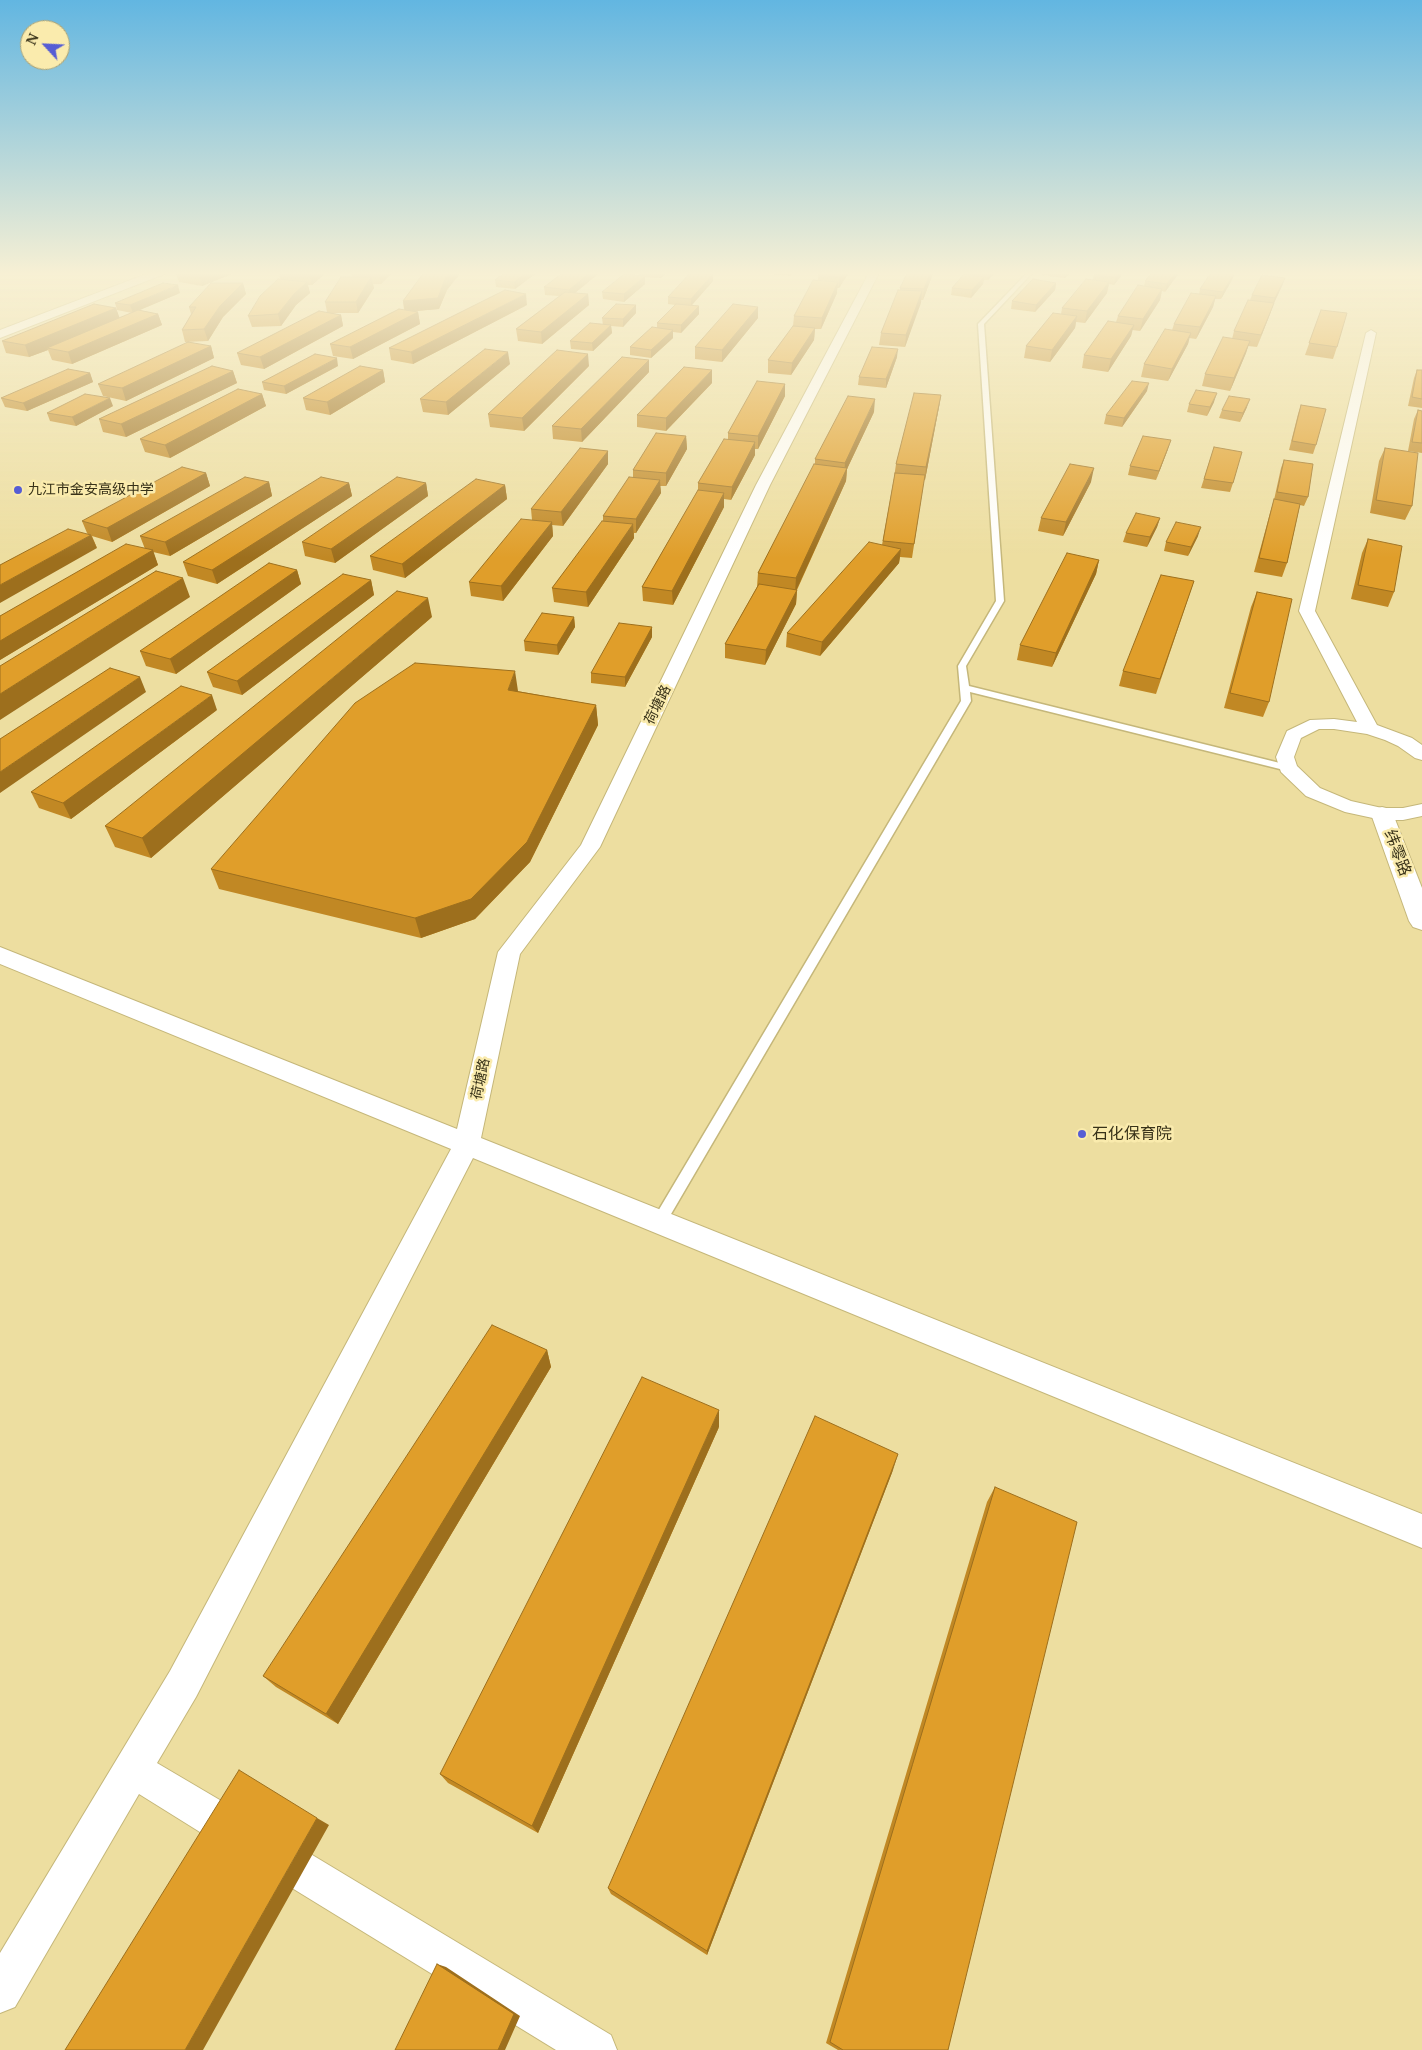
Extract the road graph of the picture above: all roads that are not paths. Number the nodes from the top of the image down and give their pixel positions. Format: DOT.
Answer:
graph roads {
  1 [pos="825,367"];
  2 [pos="985,367"];
  3 [pos="1363,367"];
  4 [pos="965,688"];
  5 [pos="1370,729"];
  6 [pos="1422,754"];
  7 [pos="1288,768"];
  8 [pos="1422,810"];
  9 [pos="1382,814"];
  10 [pos="1422,921"];
  11 [pos="0,955"];
  12 [pos="467,1144"];
  13 [pos="659,1222"];
  14 [pos="1422,1531"];
  15 [pos="132,1769"];
  16 [pos="0,1992"];
  17 [pos="596,2050"];
  1 -- 12 [label="street, 荷塘路"];
  2 -- 4 [label="lane"];
  3 -- 5 [label="street"];
  4 -- 7 [label="lane"];
  4 -- 13 [label="lane"];
  5 -- 6 [label="street"];
  5 -- 7 [label="street"];
  7 -- 9 [label="street"];
  8 -- 9 [label="street"];
  9 -- 10 [label="main road, 纬零路"];
  11 -- 12 [label="street"];
  12 -- 13 [label="street"];
  12 -- 15 [label="street, 荷塘路"];
  13 -- 14 [label="street"];
  15 -- 16 [label="street, 荷塘路"];
  15 -- 17 [label="street"];
}
